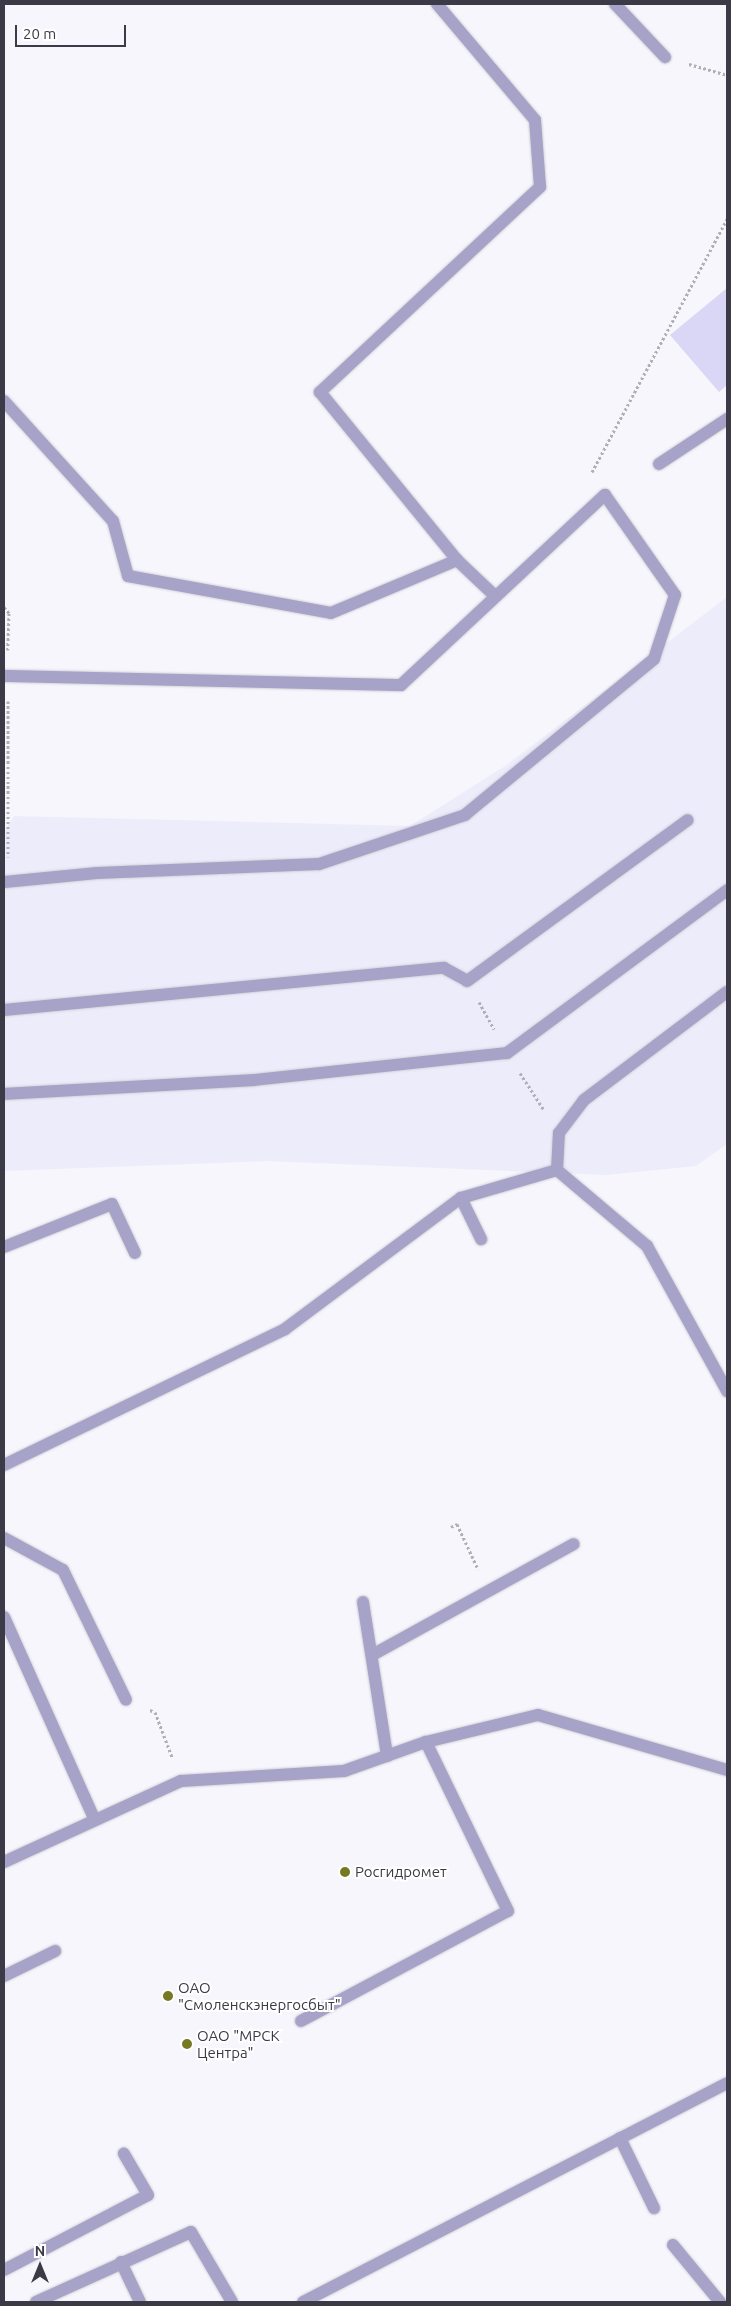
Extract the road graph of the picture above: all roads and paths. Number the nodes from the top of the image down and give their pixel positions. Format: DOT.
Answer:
graph roads {
  1 [pos="438,4"];
  2 [pos="615,4"];
  3 [pos="665,57"];
  4 [pos="727,75"];
  5 [pos="727,219"];
  6 [pos="4,401"];
  7 [pos="727,419"];
  8 [pos="659,464"];
  9 [pos="605,495"];
  10 [pos="457,560"];
  11 [pos="495,596"];
  12 [pos="4,607"];
  13 [pos="6,676"];
  14 [pos="688,820"];
  15 [pos="6,883"];
  16 [pos="727,890"];
  17 [pos="467,981"];
  18 [pos="727,992"];
  19 [pos="4,1010"];
  20 [pos="507,1053"];
  21 [pos="4,1094"];
  22 [pos="559,1134"];
  23 [pos="557,1170"];
  24 [pos="461,1198"];
  25 [pos="481,1239"];
  26 [pos="4,1247"];
  27 [pos="135,1253"];
  28 [pos="727,1391"];
  29 [pos="4,1466"];
  30 [pos="452,1527"];
  31 [pos="4,1538"];
  32 [pos="574,1544"];
  33 [pos="488,1590"];
  34 [pos="364,1602"];
  35 [pos="4,1617"];
  36 [pos="372,1655"];
  37 [pos="126,1700"];
  38 [pos="155,1712"];
  39 [pos="426,1742"];
  40 [pos="387,1756"];
  41 [pos="727,1770"];
  42 [pos="181,1781"];
  43 [pos="95,1820"];
  44 [pos="4,1862"];
  45 [pos="55,1951"];
  46 [pos="4,1976"];
  47 [pos="302,2022"];
  48 [pos="727,2083"];
  49 [pos="620,2138"];
  50 [pos="124,2154"];
  51 [pos="654,2208"];
  52 [pos="673,2245"];
  53 [pos="121,2262"];
  54 [pos="4,2270"];
  55 [pos="36,2302"];
  56 [pos="140,2302"];
  57 [pos="232,2302"];
  58 [pos="303,2302"];
  59 [pos="720,2302"];
  1 -- 10 [label="street"];
  2 -- 3 [label="street"];
  3 -- 4 [label="path"];
  5 -- 9 [label="path"];
  6 -- 10 [label="street"];
  7 -- 8 [label="street"];
  9 -- 11 [label="street"];
  9 -- 15 [label="street"];
  10 -- 11 [label="street"];
  11 -- 13 [label="street"];
  12 -- 13 [label="path"];
  13 -- 15 [label="path"];
  14 -- 17 [label="street"];
  16 -- 20 [label="street"];
  17 -- 19 [label="street"];
  17 -- 20 [label="path"];
  18 -- 22 [label="street"];
  20 -- 21 [label="street"];
  20 -- 22 [label="path"];
  22 -- 23 [label="street"];
  23 -- 24 [label="street"];
  23 -- 28 [label="street"];
  24 -- 25 [label="street"];
  24 -- 29 [label="street"];
  26 -- 27 [label="street"];
  30 -- 33 [label="path"];
  31 -- 37 [label="street"];
  32 -- 33 [label="street"];
  33 -- 36 [label="street"];
  34 -- 36 [label="street"];
  35 -- 43 [label="street"];
  36 -- 40 [label="street"];
  38 -- 42 [label="path"];
  39 -- 40 [label="street"];
  39 -- 41 [label="street"];
  39 -- 47 [label="street"];
  40 -- 42 [label="street"];
  42 -- 43 [label="street"];
  43 -- 44 [label="street"];
  45 -- 46 [label="street"];
  48 -- 49 [label="street"];
  49 -- 51 [label="street"];
  49 -- 58 [label="street"];
  50 -- 54 [label="street"];
  52 -- 59 [label="street"];
  53 -- 55 [label="street"];
  53 -- 56 [label="street"];
  53 -- 57 [label="street"];
}
